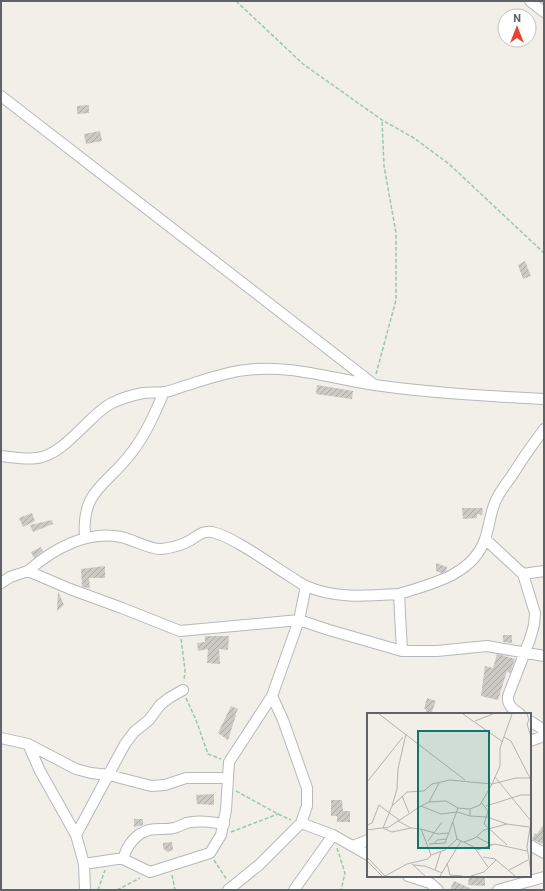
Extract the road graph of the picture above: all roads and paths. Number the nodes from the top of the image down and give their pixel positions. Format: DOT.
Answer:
graph roads {
  1 [pos="236,1"];
  2 [pos="530,1"];
  3 [pos="544,12"];
  4 [pos="1,96"];
  5 [pos="382,120"];
  6 [pos="544,253"];
  7 [pos="373,384"];
  8 [pos="164,392"];
  9 [pos="544,399"];
  10 [pos="544,430"];
  11 [pos="1,456"];
  12 [pos="86,538"];
  13 [pos="485,539"];
  14 [pos="28,570"];
  15 [pos="544,571"];
  16 [pos="523,574"];
  17 [pos="1,583"];
  18 [pos="306,586"];
  19 [pos="399,594"];
  20 [pos="299,620"];
  21 [pos="180,631"];
  22 [pos="402,651"];
  23 [pos="524,652"];
  24 [pos="544,656"];
  25 [pos="183,690"];
  26 [pos="272,696"];
  27 [pos="519,713"];
  28 [pos="531,722"];
  29 [pos="544,730"];
  30 [pos="544,736"];
  31 [pos="1,738"];
  32 [pos="531,741"];
  33 [pos="28,744"];
  34 [pos="229,762"];
  35 [pos="109,775"];
  36 [pos="228,782"];
  37 [pos="278,814"];
  38 [pos="301,823"];
  39 [pos="224,824"];
  40 [pos="76,835"];
  41 [pos="222,835"];
  42 [pos="333,835"];
  43 [pos="367,840"];
  44 [pos="353,846"];
  45 [pos="531,846"];
  46 [pos="544,852"];
  47 [pos="210,853"];
  48 [pos="367,854"];
  49 [pos="123,859"];
  50 [pos="109,860"];
  51 [pos="84,864"];
  52 [pos="170,865"];
  53 [pos="150,872"];
  54 [pos="411,877"];
  55 [pos="544,877"];
  56 [pos="230,889"];
  57 [pos="85,890"];
  58 [pos="98,890"];
  59 [pos="117,890"];
  60 [pos="175,890"];
  61 [pos="294,890"];
  62 [pos="341,890"];
  63 [pos="438,890"];
  64 [pos="498,890"];
  1 -- 5 [label="path"];
  2 -- 3 [label="street"];
  4 -- 7 [label="street"];
  5 -- 6 [label="path"];
  5 -- 7 [label="path"];
  7 -- 8 [label="street"];
  7 -- 9 [label="street"];
  8 -- 11 [label="street"];
  8 -- 12 [label="street"];
  10 -- 13 [label="street"];
  12 -- 14 [label="street"];
  12 -- 18 [label="street"];
  13 -- 16 [label="street"];
  13 -- 19 [label="street"];
  14 -- 17 [label="street"];
  14 -- 21 [label="street"];
  15 -- 16 [label="street"];
  16 -- 23 [label="street"];
  18 -- 19 [label="street"];
  18 -- 20 [label="street"];
  19 -- 22 [label="street"];
  20 -- 21 [label="street"];
  20 -- 22 [label="street"];
  20 -- 26 [label="street"];
  21 -- 25 [label="path"];
  22 -- 23 [label="street"];
  23 -- 24 [label="street"];
  23 -- 27 [label="street"];
  25 -- 34 [label="path"];
  25 -- 35 [label="street"];
  26 -- 34 [label="street"];
  26 -- 38 [label="street"];
  28 -- 29 [label="street"];
  30 -- 32 [label="street"];
  31 -- 33 [label="street"];
  33 -- 35 [label="street"];
  33 -- 40 [label="street"];
  34 -- 36 [label="street"];
  35 -- 36 [label="street"];
  35 -- 40 [label="street"];
  36 -- 37 [label="path"];
  36 -- 39 [label="street"];
  37 -- 38 [label="path"];
  37 -- 41 [label="path"];
  38 -- 42 [label="street"];
  38 -- 56 [label="street"];
  39 -- 41 [label="street"];
  39 -- 49 [label="street"];
  40 -- 51 [label="street"];
  41 -- 47 [label="street"];
  42 -- 44 [label="street"];
  42 -- 61 [label="street"];
  42 -- 62 [label="path"];
  43 -- 44 [label="street"];
  44 -- 48 [label="street"];
  45 -- 46 [label="street"];
  47 -- 52 [label="street"];
  47 -- 56 [label="path"];
  49 -- 50 [label="street"];
  49 -- 53 [label="street"];
  50 -- 51 [label="street"];
  50 -- 58 [label="path"];
  51 -- 57 [label="street"];
  52 -- 53 [label="street"];
  52 -- 60 [label="path"];
  53 -- 59 [label="path"];
  54 -- 63 [label="street"];
  55 -- 64 [label="street"];
}
